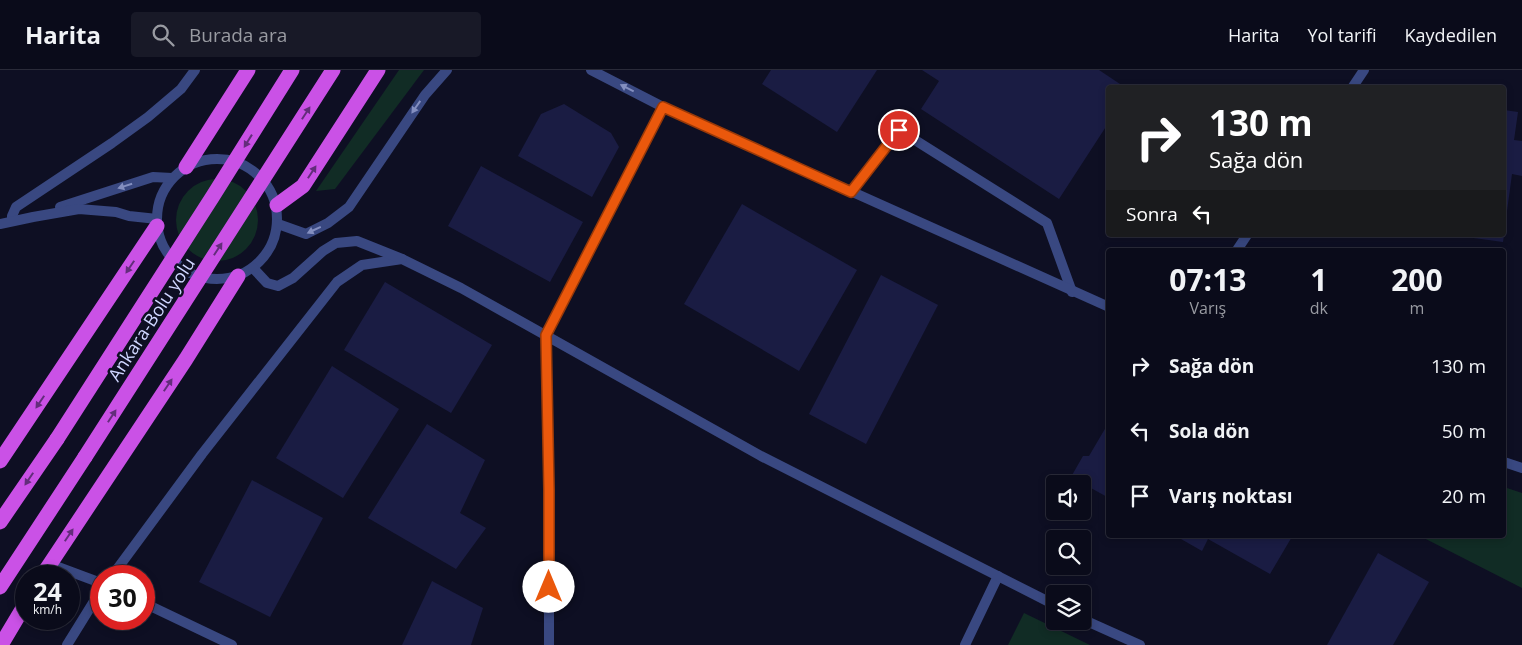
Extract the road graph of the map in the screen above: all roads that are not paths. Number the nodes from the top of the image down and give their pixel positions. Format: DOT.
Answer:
graph roads {
  1 [pos="195,70"];
  2 [pos="248,70"];
  3 [pos="292,70"];
  4 [pos="333,70"];
  5 [pos="378,70"];
  6 [pos="448,70"];
  7 [pos="591,70"];
  8 [pos="1364,70"];
  9 [pos="1354,85"];
  10 [pos="663,107"];
  11 [pos="186,167"];
  12 [pos="172,178"];
  13 [pos="851,192"];
  14 [pos="277,205"];
  15 [pos="33,216"];
  16 [pos="12,221"];
  17 [pos="157,223"];
  18 [pos="0,224"];
  19 [pos="278,224"];
  20 [pos="1246,237"];
  21 [pos="1238,248"];
  22 [pos="402,259"];
  23 [pos="253,268"];
  24 [pos="238,276"];
  25 [pos="1072,292"];
  26 [pos="1106,306"];
  27 [pos="546,335"];
  28 [pos="0,461"];
  29 [pos="1506,463"];
  30 [pos="1522,468"];
  31 [pos="0,522"];
  32 [pos="49,565"];
  33 [pos="120,565"];
  34 [pos="998,576"];
  35 [pos="0,587"];
  36 [pos="1046,600"];
  37 [pos="90,608"];
  38 [pos="155,608"];
  39 [pos="15,621"];
  40 [pos="1091,623"];
  41 [pos="1,645"];
  42 [pos="67,645"];
  43 [pos="232,645"];
  44 [pos="549,645"];
  45 [pos="965,645"];
  46 [pos="1140,645"];
  1 -- 16 [label="street"];
  2 -- 11 [label="highway"];
  3 -- 31 [label="highway, Ankara-Bolu yolu, one-way, bridge"];
  35 -- 4 [label="highway, Ankara-Bolu yolu, one-way, bridge"];
  14 -- 5 [label="highway, one-way"];
  6 -- 19 [label="street, one-way"];
  10 -- 7 [label="street, one-way"];
  8 -- 9 [label="street"];
  10 -- 13 [label="street"];
  10 -- 27 [label="street"];
  11 -- 12 [label="street"];
  11 -- 14 [label="street"];
  12 -- 15 [label="street, one-way"];
  12 -- 17 [label="street"];
  13 -- 25 [label="street"];
  13 -- 25 [label="street"];
  14 -- 19 [label="street"];
  15 -- 16 [label="street"];
  15 -- 17 [label="street"];
  16 -- 18 [label="street"];
  17 -- 24 [label="street"];
  17 -- 28 [label="highway, one-way"];
  19 -- 23 [label="street"];
  20 -- 21 [label="street"];
  22 -- 23 [label="street"];
  22 -- 27 [label="street"];
  22 -- 33 [label="street"];
  23 -- 24 [label="street"];
  32 -- 24 [label="highway, one-way"];
  25 -- 26 [label="street"];
  27 -- 34 [label="street"];
  27 -- 44 [label="street"];
  29 -- 30 [label="street"];
  34 -- 36 [label="street"];
  34 -- 45 [label="street"];
  37 -- 42 [label="street"];
  38 -- 43 [label="street"];
  39 -- 41 [label="highway"];
  40 -- 46 [label="street"];
}
